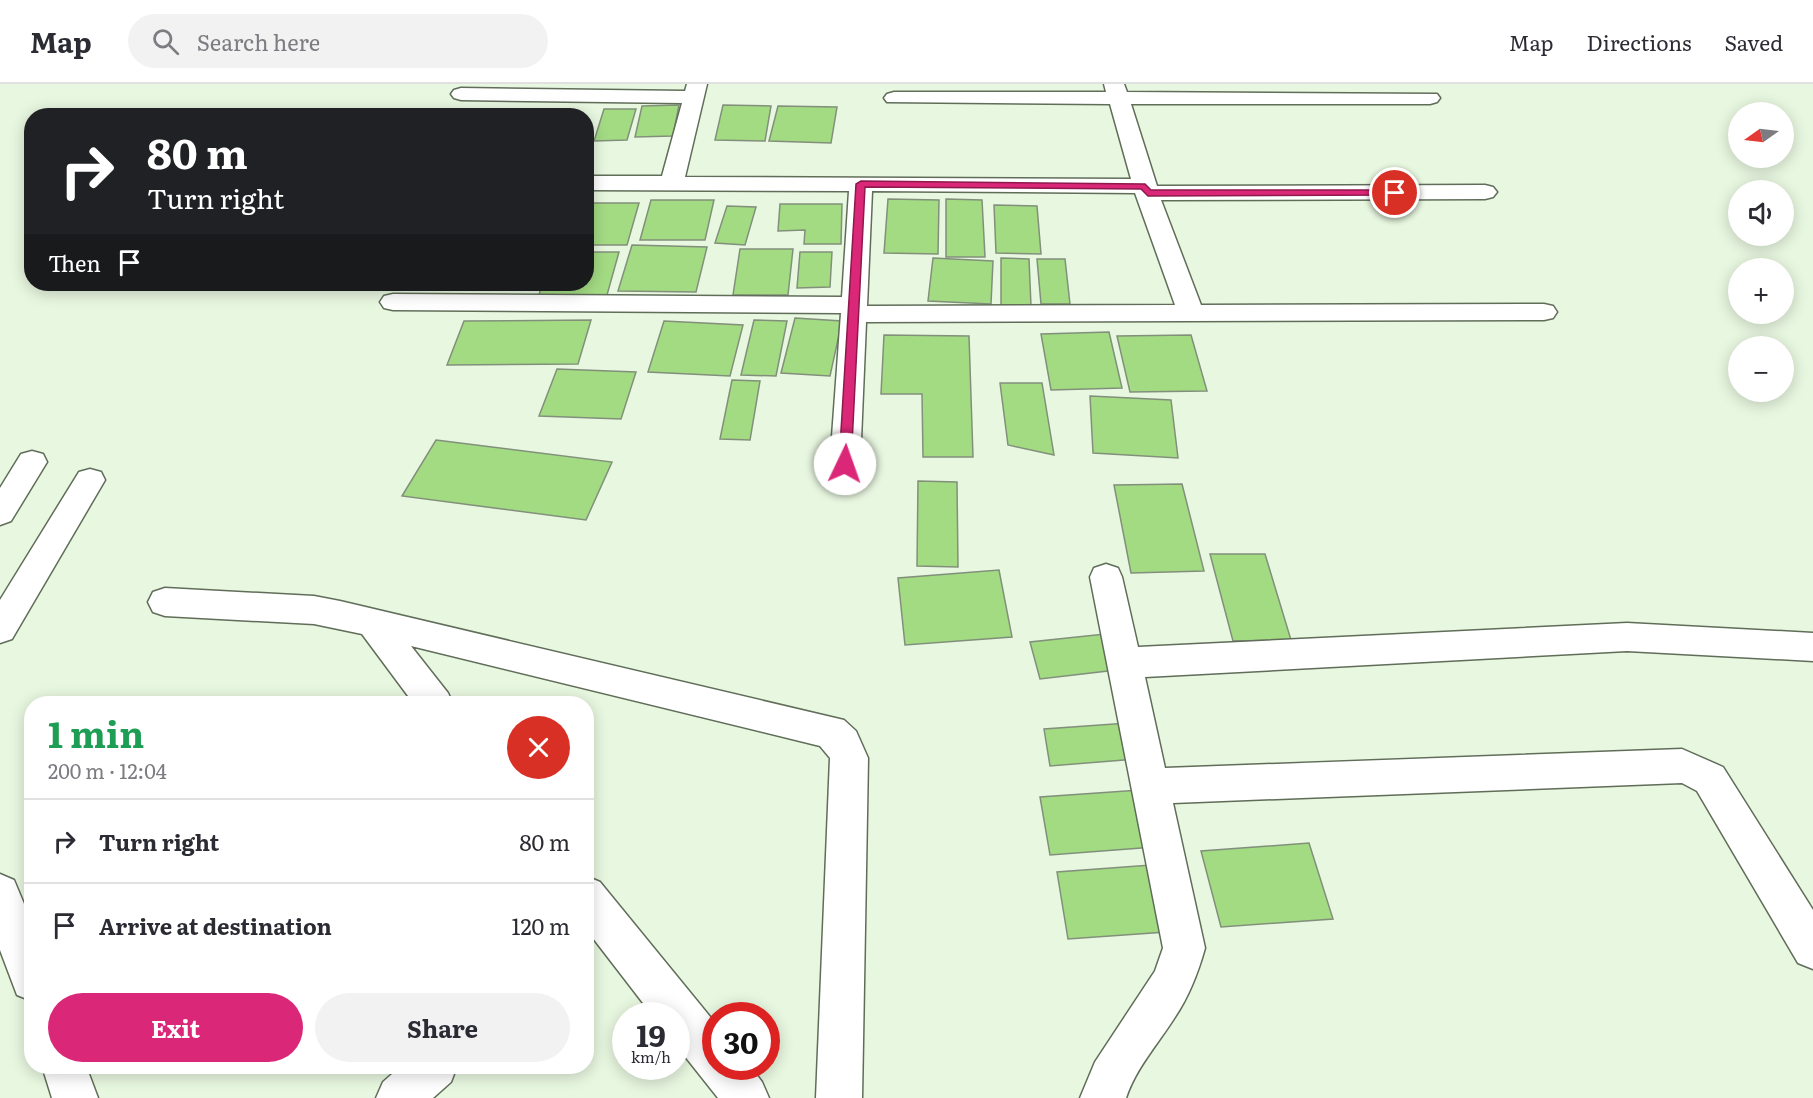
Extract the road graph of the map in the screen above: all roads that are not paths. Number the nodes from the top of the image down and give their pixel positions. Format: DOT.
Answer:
graph roads {
  1 [pos="696,90"];
  2 [pos="1116,91"];
  3 [pos="461,94"];
  4 [pos="894,98"];
  5 [pos="1430,99"];
  6 [pos="594,183"];
  7 [pos="672,183"];
  8 [pos="861,184"];
  9 [pos="1146,190"];
  10 [pos="1485,192"];
  11 [pos="393,302"];
  12 [pos="854,310"];
  13 [pos="1544,312"];
  14 [pos="1191,314"];
  15 [pos="32,462"];
  16 [pos="845,464"];
  17 [pos="90,480"];
  18 [pos="0,513"];
  19 [pos="1106,577"];
  20 [pos="165,602"];
  21 [pos="372,622"];
  22 [pos="0,629"];
  23 [pos="1813,647"];
  24 [pos="1124,663"];
  25 [pos="429,696"];
  26 [pos="1150,786"];
  27 [pos="0,894"];
  28 [pos="594,918"];
  29 [pos="1813,948"];
  30 [pos="24,958"];
  31 [pos="702,1044"];
  32 [pos="67,1074"];
  33 [pos="426,1074"];
  34 [pos="732,1080"];
  35 [pos="75,1098"];
  36 [pos="399,1098"];
  37 [pos="746,1098"];
  38 [pos="839,1098"];
  39 [pos="1103,1098"];
  1 -- 3 [label="street"];
  1 -- 7 [label="street"];
  2 -- 4 [label="street"];
  2 -- 5 [label="street"];
  2 -- 9 [label="street"];
  6 -- 7 [label="street"];
  7 -- 8 [label="street"];
  8 -- 9 [label="street"];
  8 -- 12 [label="street"];
  9 -- 10 [label="street"];
  9 -- 14 [label="street"];
  11 -- 12 [label="street"];
  12 -- 14 [label="street"];
  12 -- 16 [label="street"];
  13 -- 14 [label="street"];
  15 -- 18 [label="street"];
  17 -- 22 [label="street"];
  19 -- 24 [label="street"];
  20 -- 21 [label="street"];
  21 -- 25 [label="street"];
  21 -- 38 [label="street"];
  23 -- 24 [label="street"];
  24 -- 26 [label="street"];
  26 -- 29 [label="street"];
  26 -- 39 [label="street"];
  27 -- 30 [label="street"];
  28 -- 31 [label="street"];
  32 -- 35 [label="street"];
  33 -- 36 [label="street"];
  34 -- 37 [label="street"];
}
